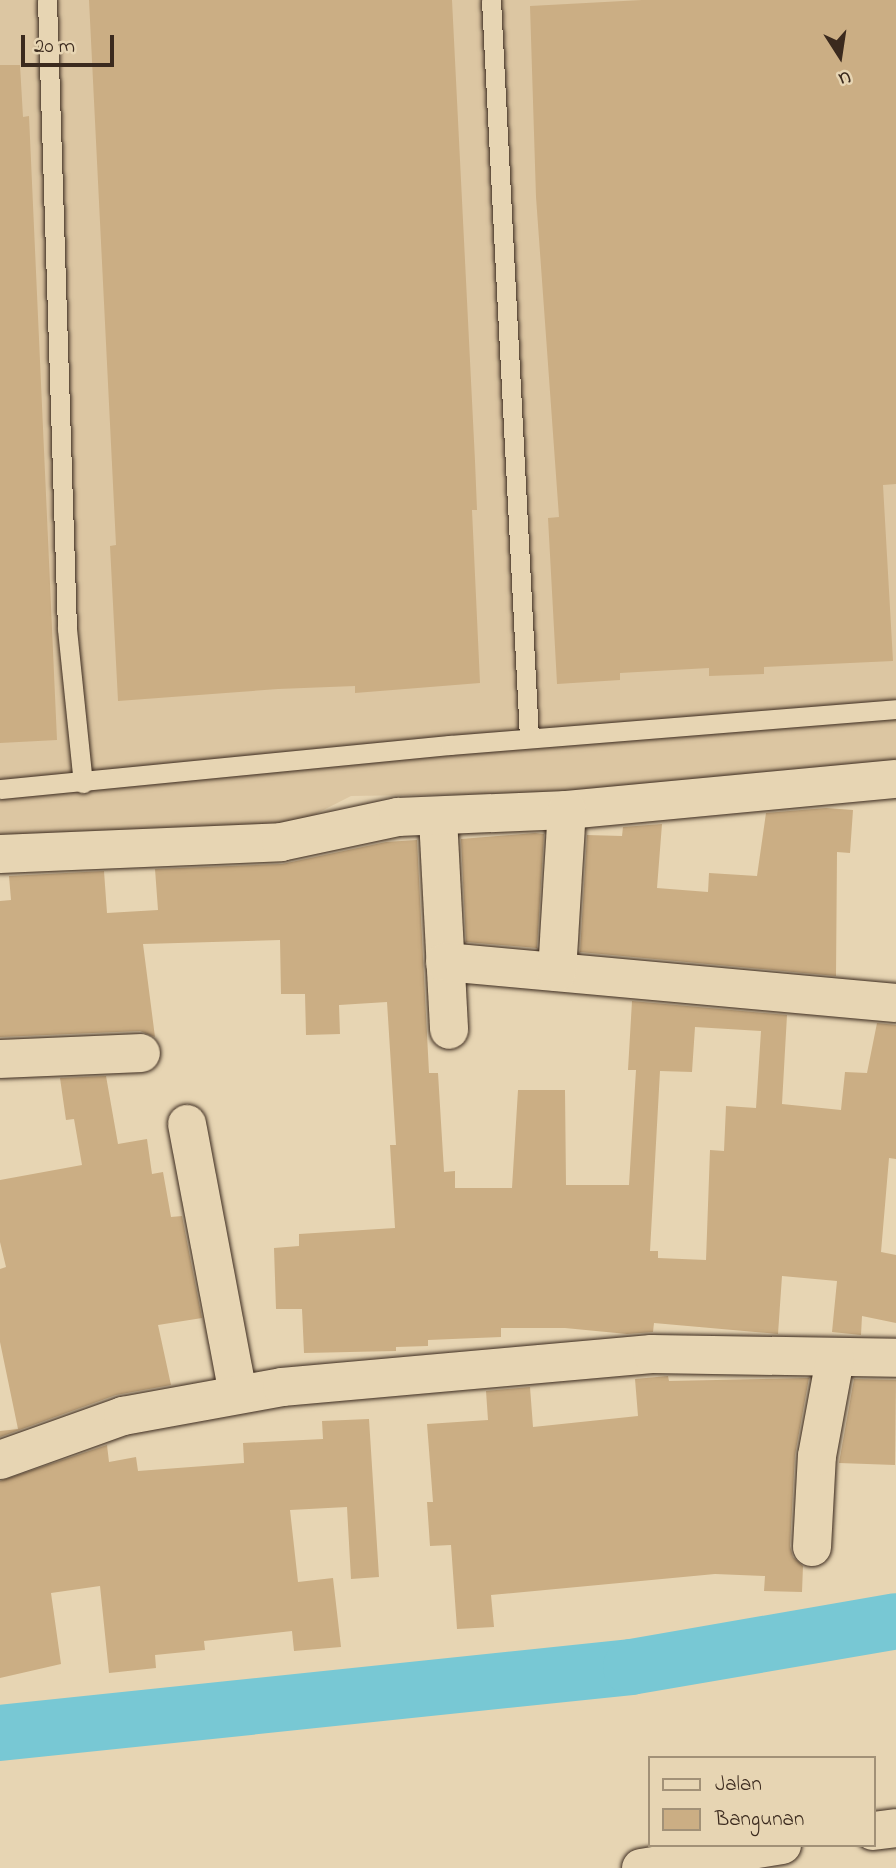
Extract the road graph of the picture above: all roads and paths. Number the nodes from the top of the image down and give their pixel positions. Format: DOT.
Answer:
graph roads {
  1 [pos="47,0"];
  2 [pos="492,0"];
  3 [pos="896,709"];
  4 [pos="529,738"];
  5 [pos="896,779"];
  6 [pos="83,783"];
  7 [pos="0,789"];
  8 [pos="567,810"];
  9 [pos="438,818"];
  10 [pos="0,853"];
  11 [pos="445,962"];
  12 [pos="557,971"];
  13 [pos="896,1003"];
  14 [pos="449,1030"];
  15 [pos="141,1053"];
  16 [pos="0,1059"];
  17 [pos="187,1124"];
  18 [pos="896,1358"];
  19 [pos="835,1359"];
  20 [pos="239,1393"];
  21 [pos="0,1460"];
  22 [pos="812,1547"];
  23 [pos="896,1828"];
  24 [pos="875,1831"];
  25 [pos="770,1847"];
  26 [pos="641,1868"];
  1 -- 6 [label="lane"];
  2 -- 4 [label="lane"];
  3 -- 4 [label="lane"];
  4 -- 6 [label="lane"];
  5 -- 8 [label="street"];
  6 -- 7 [label="lane"];
  8 -- 9 [label="street"];
  8 -- 12 [label="street"];
  9 -- 10 [label="street"];
  9 -- 11 [label="street"];
  11 -- 12 [label="street"];
  11 -- 14 [label="street"];
  12 -- 13 [label="street"];
  15 -- 16 [label="street"];
  17 -- 20 [label="street"];
  18 -- 19 [label="street"];
  19 -- 20 [label="street"];
  19 -- 22 [label="street"];
  20 -- 21 [label="street"];
  23 -- 24 [label="street"];
  25 -- 26 [label="street"];
}
